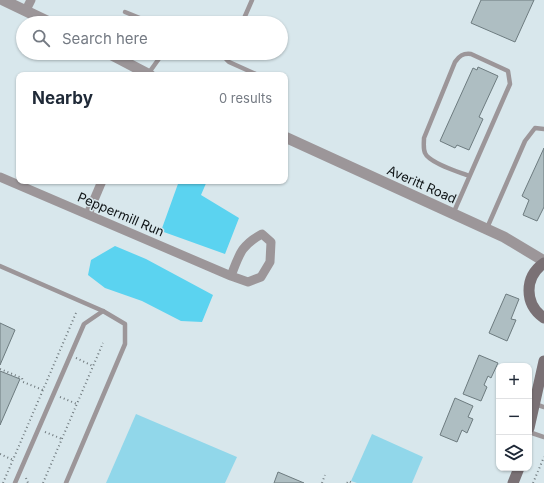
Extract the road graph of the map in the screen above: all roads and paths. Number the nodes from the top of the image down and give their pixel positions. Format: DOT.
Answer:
graph roads {
  1 [pos="3,0"];
  2 [pos="252,0"];
  3 [pos="29,5"];
  4 [pos="125,12"];
  5 [pos="42,16"];
  6 [pos="135,16"];
  7 [pos="245,16"];
  8 [pos="121,60"];
  9 [pos="159,60"];
  10 [pos="227,60"];
  11 [pos="143,72"];
  12 [pos="151,72"];
  13 [pos="251,72"];
  14 [pos="544,129"];
  15 [pos="288,138"];
  16 [pos="469,176"];
  17 [pos="0,177"];
  18 [pos="16,184"];
  19 [pos="17,184"];
  20 [pos="101,184"];
  21 [pos="88,214"];
  22 [pos="453,214"];
  23 [pos="486,229"];
  24 [pos="544,262"];
  25 [pos="0,266"];
  26 [pos="231,276"];
  27 [pos="103,311"];
  28 [pos="76,313"];
  29 [pos="544,318"];
  30 [pos="103,343"];
  31 [pos="71,356"];
  32 [pos="544,361"];
  33 [pos="93,366"];
  34 [pos="0,369"];
  35 [pos="43,390"];
  36 [pos="54,395"];
  37 [pos="77,404"];
  38 [pos="540,405"];
  39 [pos="532,422"];
  40 [pos="38,430"];
  41 [pos="532,433"];
  42 [pos="544,438"];
  43 [pos="62,439"];
  44 [pos="0,454"];
  45 [pos="544,457"];
  46 [pos="13,460"];
  47 [pos="518,471"];
  48 [pos="325,474"];
  49 [pos="3,483"];
  50 [pos="15,483"];
  51 [pos="43,483"];
  52 [pos="66,483"];
  53 [pos="322,483"];
  54 [pos="347,483"];
  55 [pos="352,483"];
  56 [pos="513,483"];
  57 [pos="533,483"];
  1 -- 3 [label="street"];
  2 -- 7 [label="lane"];
  3 -- 5 [label="street"];
  4 -- 6 [label="lane"];
  8 -- 11 [label="street"];
  9 -- 12 [label="lane"];
  10 -- 13 [label="lane"];
  14 -- 23 [label="lane"];
  15 -- 22 [label="street, Averitt Road"];
  16 -- 16 [label="lane"];
  16 -- 22 [label="lane"];
  17 -- 18 [label="street, Peppermill Run"];
  19 -- 21 [label="street, Peppermill Run"];
  20 -- 21 [label="street"];
  21 -- 26 [label="street, Peppermill Run"];
  22 -- 23 [label="street, Averitt Road"];
  23 -- 24 [label="street, Averitt Road"];
  24 -- 29 [label="main road"];
  25 -- 27 [label="lane"];
  26 -- 26 [label="street, Peppermill Run"];
  27 -- 31 [label="lane"];
  27 -- 52 [label="lane"];
  28 -- 35 [label="path"];
  30 -- 33 [label="path"];
  31 -- 33 [label="path"];
  31 -- 36 [label="lane"];
  32 -- 38 [label="main road"];
  33 -- 37 [label="path"];
  34 -- 35 [label="path"];
  35 -- 46 [label="path"];
  36 -- 37 [label="path"];
  36 -- 40 [label="lane"];
  37 -- 43 [label="path"];
  38 -- 39 [label="main road"];
  40 -- 43 [label="path"];
  40 -- 50 [label="lane"];
  41 -- 42 [label="lane"];
  43 -- 51 [label="path"];
  44 -- 46 [label="path"];
  45 -- 57 [label="path"];
  46 -- 49 [label="path"];
  47 -- 56 [label="main road"];
  48 -- 53 [label="path"];
  54 -- 55 [label="path"];
}
